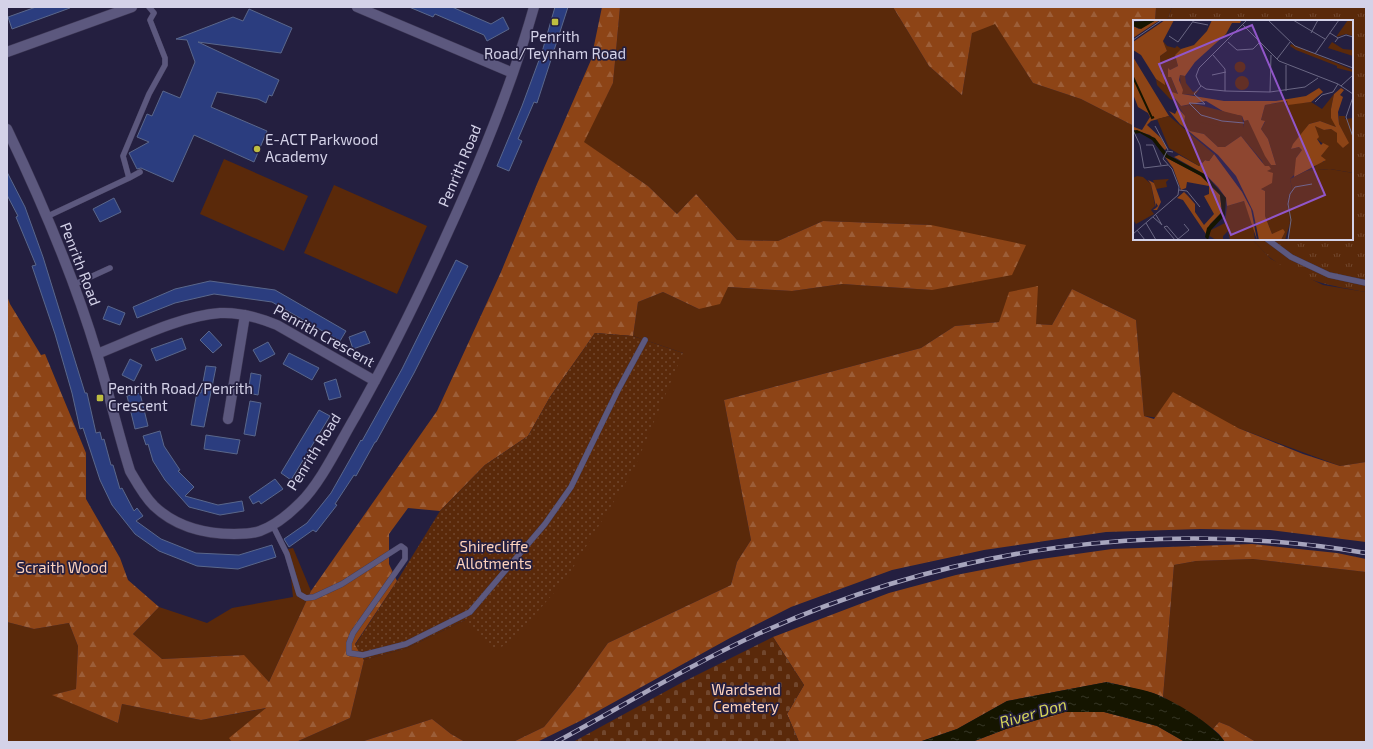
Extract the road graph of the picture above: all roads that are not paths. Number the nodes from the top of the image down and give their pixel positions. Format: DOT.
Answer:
graph roads {
  1 [pos="132,7"];
  2 [pos="148,7"];
  3 [pos="357,7"];
  4 [pos="534,7"];
  5 [pos="7,52"];
  6 [pos="513,73"];
  7 [pos="7,129"];
  8 [pos="140,172"];
  9 [pos="129,178"];
  10 [pos="46,217"];
  11 [pos="1268,240"];
  12 [pos="110,268"];
  13 [pos="1366,283"];
  14 [pos="73,285"];
  15 [pos="244,315"];
  16 [pos="645,340"];
  17 [pos="97,354"];
  18 [pos="375,381"];
  19 [pos="228,419"];
  20 [pos="272,524"];
  1 -- 5 [label="street"];
  2 -- 9 [label="lane"];
  3 -- 6 [label="street"];
  4 -- 6 [label="street, Penrith Road"];
  6 -- 18 [label="street, Penrith Road"];
  7 -- 10 [label="street, Penrith Road"];
  8 -- 9 [label="lane"];
  9 -- 10 [label="lane"];
  10 -- 14 [label="street, Penrith Road"];
  11 -- 13 [label="lane"];
  12 -- 14 [label="lane"];
  14 -- 17 [label="street, Penrith Road"];
  15 -- 17 [label="street, Penrith Crescent"];
  15 -- 18 [label="street, Penrith Crescent"];
  15 -- 19 [label="street"];
  16 -- 20 [label="lane"];
  17 -- 20 [label="street, Penrith Road"];
  18 -- 20 [label="street, Penrith Road"];
}
